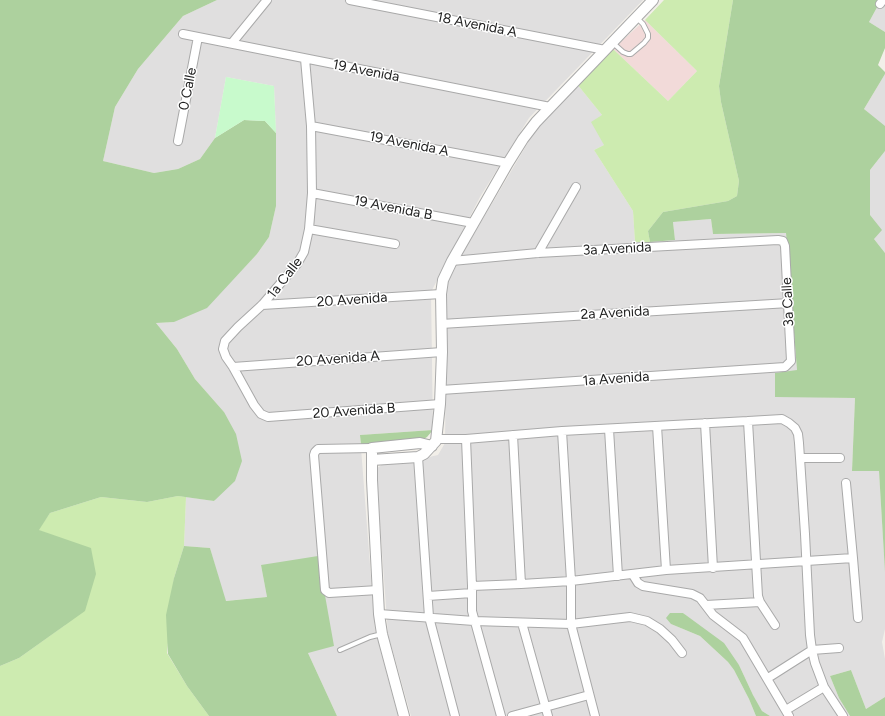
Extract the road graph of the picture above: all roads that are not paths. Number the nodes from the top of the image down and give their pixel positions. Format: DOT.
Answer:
graph roads {
  1 [pos="267,0"];
  2 [pos="350,0"];
  3 [pos="653,0"];
  4 [pos="637,18"];
  5 [pos="183,34"];
  6 [pos="198,37"];
  7 [pos="612,42"];
  8 [pos="232,43"];
  9 [pos="604,50"];
  10 [pos="305,59"];
  11 [pos="550,107"];
  12 [pos="311,126"];
  13 [pos="178,141"];
  14 [pos="508,163"];
  15 [pos="576,187"];
  16 [pos="312,193"];
  17 [pos="473,223"];
  18 [pos="309,229"];
  19 [pos="783,241"];
  20 [pos="395,244"];
  21 [pos="538,253"];
  22 [pos="452,261"];
  23 [pos="441,294"];
  24 [pos="789,303"];
  25 [pos="262,305"];
  26 [pos="441,324"];
  27 [pos="442,352"];
  28 [pos="790,363"];
  29 [pos="233,368"];
  30 [pos="441,390"];
  31 [pos="440,404"];
  32 [pos="268,417"];
  33 [pos="748,421"];
  34 [pos="705,423"];
  35 [pos="657,426"];
  36 [pos="609,429"];
  37 [pos="562,431"];
  38 [pos="513,434"];
  39 [pos="466,439"];
  40 [pos="434,442"];
  41 [pos="372,448"];
  42 [pos="418,457"];
  43 [pos="800,458"];
  44 [pos="840,458"];
  45 [pos="372,460"];
  46 [pos="846,483"];
  47 [pos="853,558"];
  48 [pos="807,561"];
  49 [pos="756,565"];
  50 [pos="713,568"];
  51 [pos="666,570"];
  52 [pos="633,575"];
  53 [pos="618,576"];
  54 [pos="570,581"];
  55 [pos="521,584"];
  56 [pos="472,589"];
  57 [pos="378,590"];
  58 [pos="428,596"];
  59 [pos="760,602"];
  60 [pos="706,605"];
  61 [pos="379,614"];
  62 [pos="429,617"];
  63 [pos="858,618"];
  64 [pos="474,621"];
  65 [pos="522,623"];
  66 [pos="571,624"];
  67 [pos="775,625"];
  68 [pos="382,634"];
  69 [pos="839,648"];
  70 [pos="340,650"];
  71 [pos="812,650"];
  72 [pos="682,653"];
  73 [pos="768,678"];
  74 [pos="824,687"];
  75 [pos="588,695"];
  76 [pos="545,706"];
  77 [pos="787,713"];
  78 [pos="404,716"];
  79 [pos="455,716"];
  80 [pos="501,716"];
  81 [pos="512,716"];
  82 [pos="548,716"];
  83 [pos="595,716"];
  84 [pos="844,716"];
  1 -- 8 [label="street"];
  2 -- 9 [label="street, 18 Avenida A"];
  3 -- 4 [label="street"];
  4 -- 7 [label="street"];
  4 -- 7 [label="lane"];
  5 -- 6 [label="street, 19 Avenida"];
  6 -- 8 [label="street, 19 Avenida"];
  6 -- 13 [label="street, 0 Calle"];
  7 -- 9 [label="street"];
  8 -- 10 [label="street, 19 Avenida"];
  9 -- 11 [label="street"];
  10 -- 11 [label="street, 19 Avenida"];
  10 -- 12 [label="street, 1a Calle"];
  11 -- 14 [label="street"];
  12 -- 14 [label="street, 19 Avenida A"];
  12 -- 16 [label="street, 1a Calle"];
  14 -- 17 [label="street"];
  15 -- 21 [label="street"];
  16 -- 17 [label="street, 19 Avenida B"];
  16 -- 18 [label="street, 1a Calle"];
  17 -- 22 [label="street"];
  18 -- 20 [label="street"];
  18 -- 25 [label="street, 1a Calle"];
  19 -- 21 [label="street, 3a Avenida"];
  19 -- 24 [label="street, 3a Calle"];
  21 -- 22 [label="street, 3a Avenida"];
  22 -- 23 [label="street"];
  23 -- 25 [label="street, 20 Avenida"];
  23 -- 26 [label="street"];
  24 -- 26 [label="street, 2a Avenida"];
  24 -- 28 [label="street, 3a Calle"];
  25 -- 29 [label="street, 1a Calle"];
  26 -- 27 [label="street"];
  27 -- 29 [label="street, 20 Avenida A"];
  27 -- 30 [label="street"];
  28 -- 30 [label="street, 1a Avenida"];
  29 -- 32 [label="street, 1a Calle"];
  30 -- 31 [label="street"];
  31 -- 32 [label="street, 20 Avenida B"];
  31 -- 40 [label="street"];
  33 -- 34 [label="street"];
  33 -- 43 [label="street"];
  33 -- 49 [label="street"];
  34 -- 35 [label="street"];
  34 -- 50 [label="street"];
  35 -- 36 [label="street"];
  35 -- 51 [label="street"];
  36 -- 37 [label="street"];
  36 -- 53 [label="street"];
  37 -- 38 [label="street"];
  37 -- 54 [label="street"];
  38 -- 39 [label="street"];
  38 -- 55 [label="street"];
  39 -- 40 [label="street"];
  39 -- 56 [label="street"];
  40 -- 41 [label="street"];
  40 -- 42 [label="street"];
  41 -- 45 [label="street"];
  41 -- 57 [label="street"];
  42 -- 45 [label="street"];
  42 -- 58 [label="street"];
  43 -- 44 [label="street"];
  43 -- 48 [label="street"];
  45 -- 57 [label="street"];
  46 -- 47 [label="street"];
  47 -- 48 [label="street"];
  47 -- 63 [label="street"];
  48 -- 49 [label="street"];
  48 -- 71 [label="street"];
  49 -- 50 [label="street"];
  49 -- 59 [label="street"];
  50 -- 51 [label="street"];
  51 -- 52 [label="street"];
  52 -- 53 [label="street"];
  52 -- 60 [label="street"];
  53 -- 54 [label="street"];
  54 -- 55 [label="street"];
  54 -- 66 [label="street"];
  55 -- 56 [label="street"];
  56 -- 58 [label="street"];
  56 -- 64 [label="street"];
  57 -- 61 [label="street"];
  58 -- 62 [label="street"];
  59 -- 60 [label="street"];
  59 -- 67 [label="street"];
  60 -- 73 [label="street"];
  61 -- 62 [label="street"];
  61 -- 68 [label="street"];
  62 -- 64 [label="street"];
  62 -- 79 [label="street"];
  64 -- 65 [label="street"];
  64 -- 80 [label="street"];
  65 -- 66 [label="street"];
  65 -- 76 [label="street"];
  66 -- 72 [label="street"];
  66 -- 75 [label="street"];
  68 -- 70 [label="lane"];
  68 -- 78 [label="street"];
  69 -- 71 [label="street"];
  71 -- 73 [label="street"];
  71 -- 74 [label="street"];
  73 -- 77 [label="street"];
  74 -- 77 [label="street"];
  74 -- 84 [label="street"];
  75 -- 76 [label="street"];
  75 -- 83 [label="street"];
  76 -- 81 [label="street"];
  76 -- 82 [label="street"];
}
